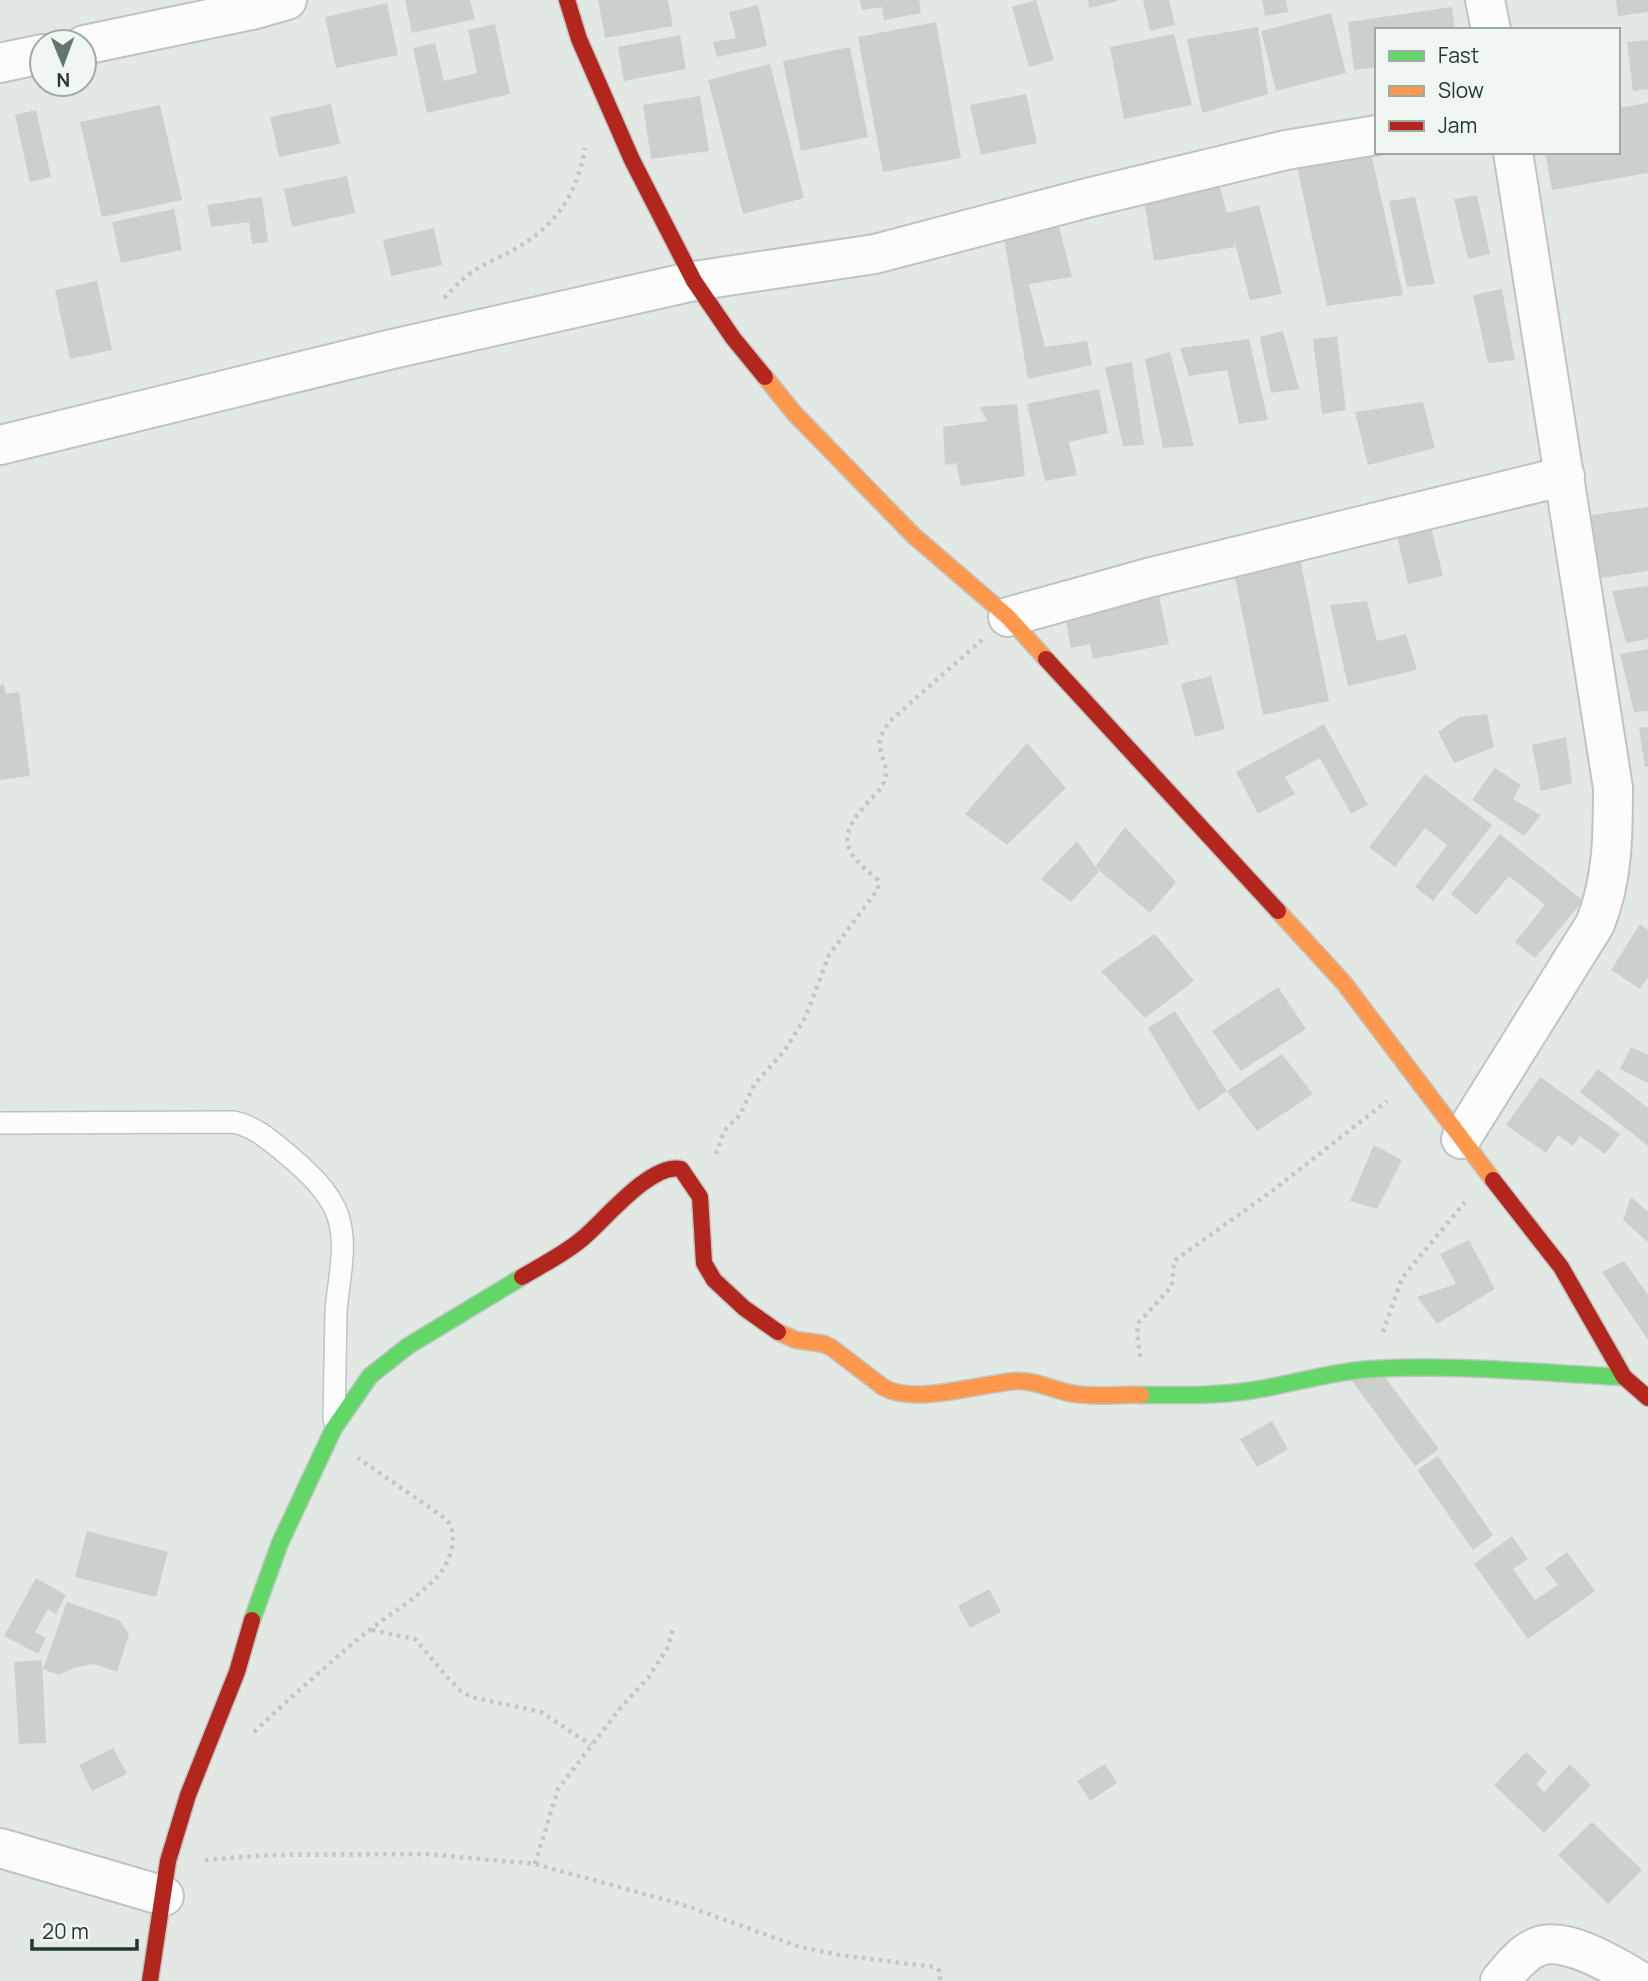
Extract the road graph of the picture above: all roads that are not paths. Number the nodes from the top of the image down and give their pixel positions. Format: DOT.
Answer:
graph roads {
  1 [pos="287,0"];
  2 [pos="567,0"];
  3 [pos="1485,0"];
  4 [pos="1491,28"];
  5 [pos="98,42"];
  6 [pos="28,57"];
  7 [pos="0,63"];
  8 [pos="1375,135"];
  9 [pos="1513,154"];
  10 [pos="694,281"];
  11 [pos="0,445"];
  12 [pos="1565,476"];
  13 [pos="1008,617"];
  14 [pos="0,1123"];
  15 [pos="1461,1139"];
  16 [pos="1624,1377"];
  17 [pos="1648,1398"];
  18 [pos="334,1428"];
  19 [pos="0,1847"];
  20 [pos="166,1878"];
  21 [pos="150,1981"];
  22 [pos="1500,1981"];
  23 [pos="1640,1981"];
  1 -- 5 [label="street"];
  2 -- 10 [label="street"];
  3 -- 4 [label="street"];
  6 -- 7 [label="street"];
  8 -- 10 [label="street"];
  9 -- 12 [label="street"];
  10 -- 11 [label="street"];
  10 -- 13 [label="street"];
  12 -- 13 [label="street"];
  12 -- 15 [label="street"];
  13 -- 15 [label="street"];
  14 -- 18 [label="lane"];
  15 -- 16 [label="street"];
  16 -- 17 [label="street"];
  16 -- 18 [label="street"];
  18 -- 20 [label="street"];
  19 -- 20 [label="street"];
  20 -- 21 [label="street"];
  22 -- 23 [label="street"];
}
